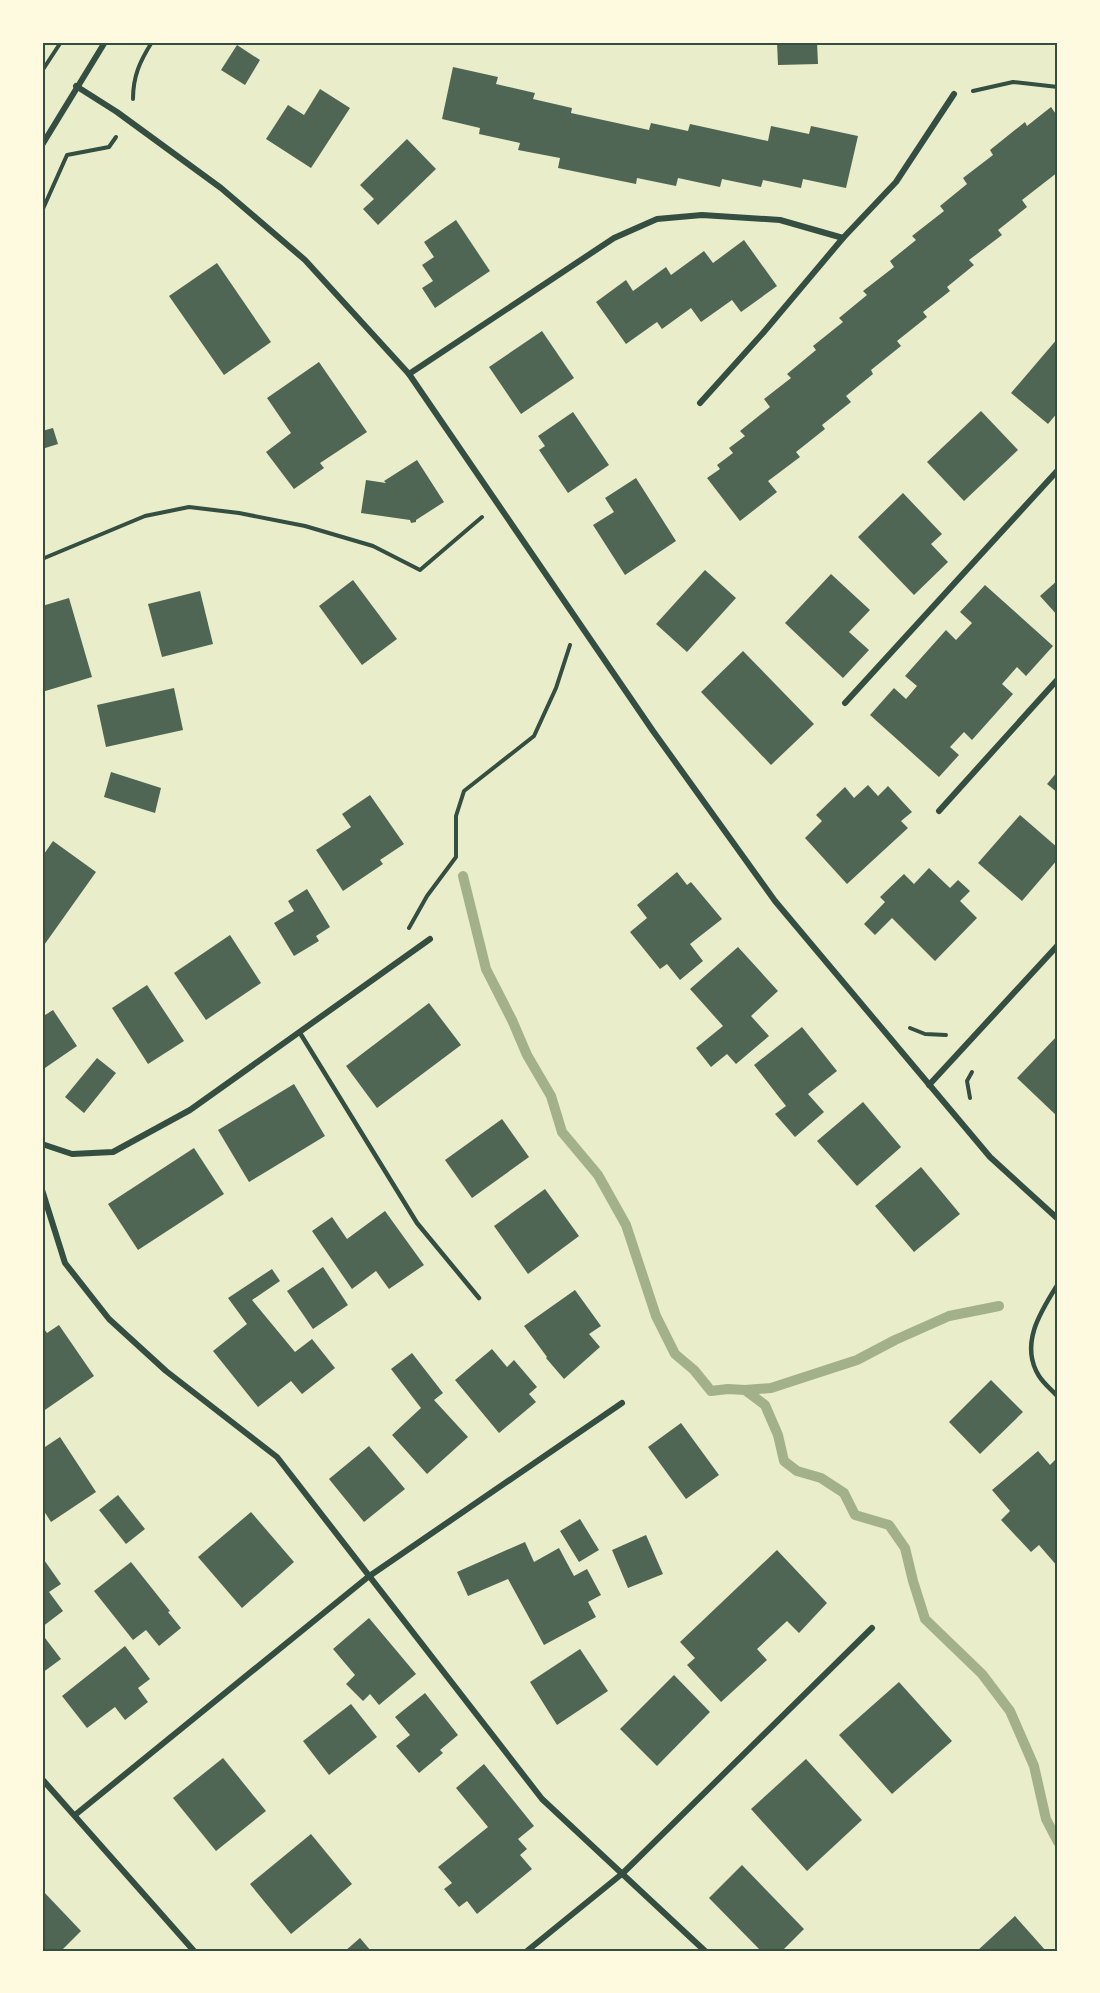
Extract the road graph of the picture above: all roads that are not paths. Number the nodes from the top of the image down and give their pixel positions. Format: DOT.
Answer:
graph roads {
  1 [pos="105,42"];
  2 [pos="76,86"];
  3 [pos="954,94"];
  4 [pos="42,145"];
  5 [pos="843,238"];
  6 [pos="409,374"];
  7 [pos="700,403"];
  8 [pos="1058,470"];
  9 [pos="1058,679"];
  10 [pos="846,703"];
  11 [pos="939,811"];
  12 [pos="430,939"];
  13 [pos="1058,945"];
  14 [pos="300,1033"];
  15 [pos="929,1085"];
  16 [pos="42,1144"];
  17 [pos="42,1190"];
  18 [pos="1058,1219"];
  19 [pos="1058,1284"];
  20 [pos="479,1298"];
  21 [pos="1058,1397"];
  22 [pos="622,1402"];
  23 [pos="368,1577"];
  24 [pos="872,1628"];
  25 [pos="42,1779"];
  26 [pos="75,1815"];
  27 [pos="623,1873"];
  28 [pos="194,1951"];
  29 [pos="527,1951"];
  30 [pos="705,1951"];
  1 -- 2 [label="street"];
  2 -- 4 [label="street"];
  2 -- 6 [label="street"];
  3 -- 5 [label="street"];
  5 -- 6 [label="street"];
  5 -- 7 [label="street"];
  6 -- 15 [label="street"];
  8 -- 10 [label="street"];
  9 -- 11 [label="street"];
  12 -- 14 [label="street"];
  13 -- 15 [label="street"];
  14 -- 16 [label="street"];
  14 -- 20 [label="lane"];
  15 -- 18 [label="street"];
  17 -- 23 [label="street"];
  19 -- 21 [label="lane"];
  22 -- 23 [label="street"];
  23 -- 26 [label="street"];
  23 -- 27 [label="street"];
  24 -- 27 [label="street"];
  25 -- 26 [label="street"];
  26 -- 28 [label="street"];
  27 -- 29 [label="street"];
  27 -- 30 [label="street"];
}
